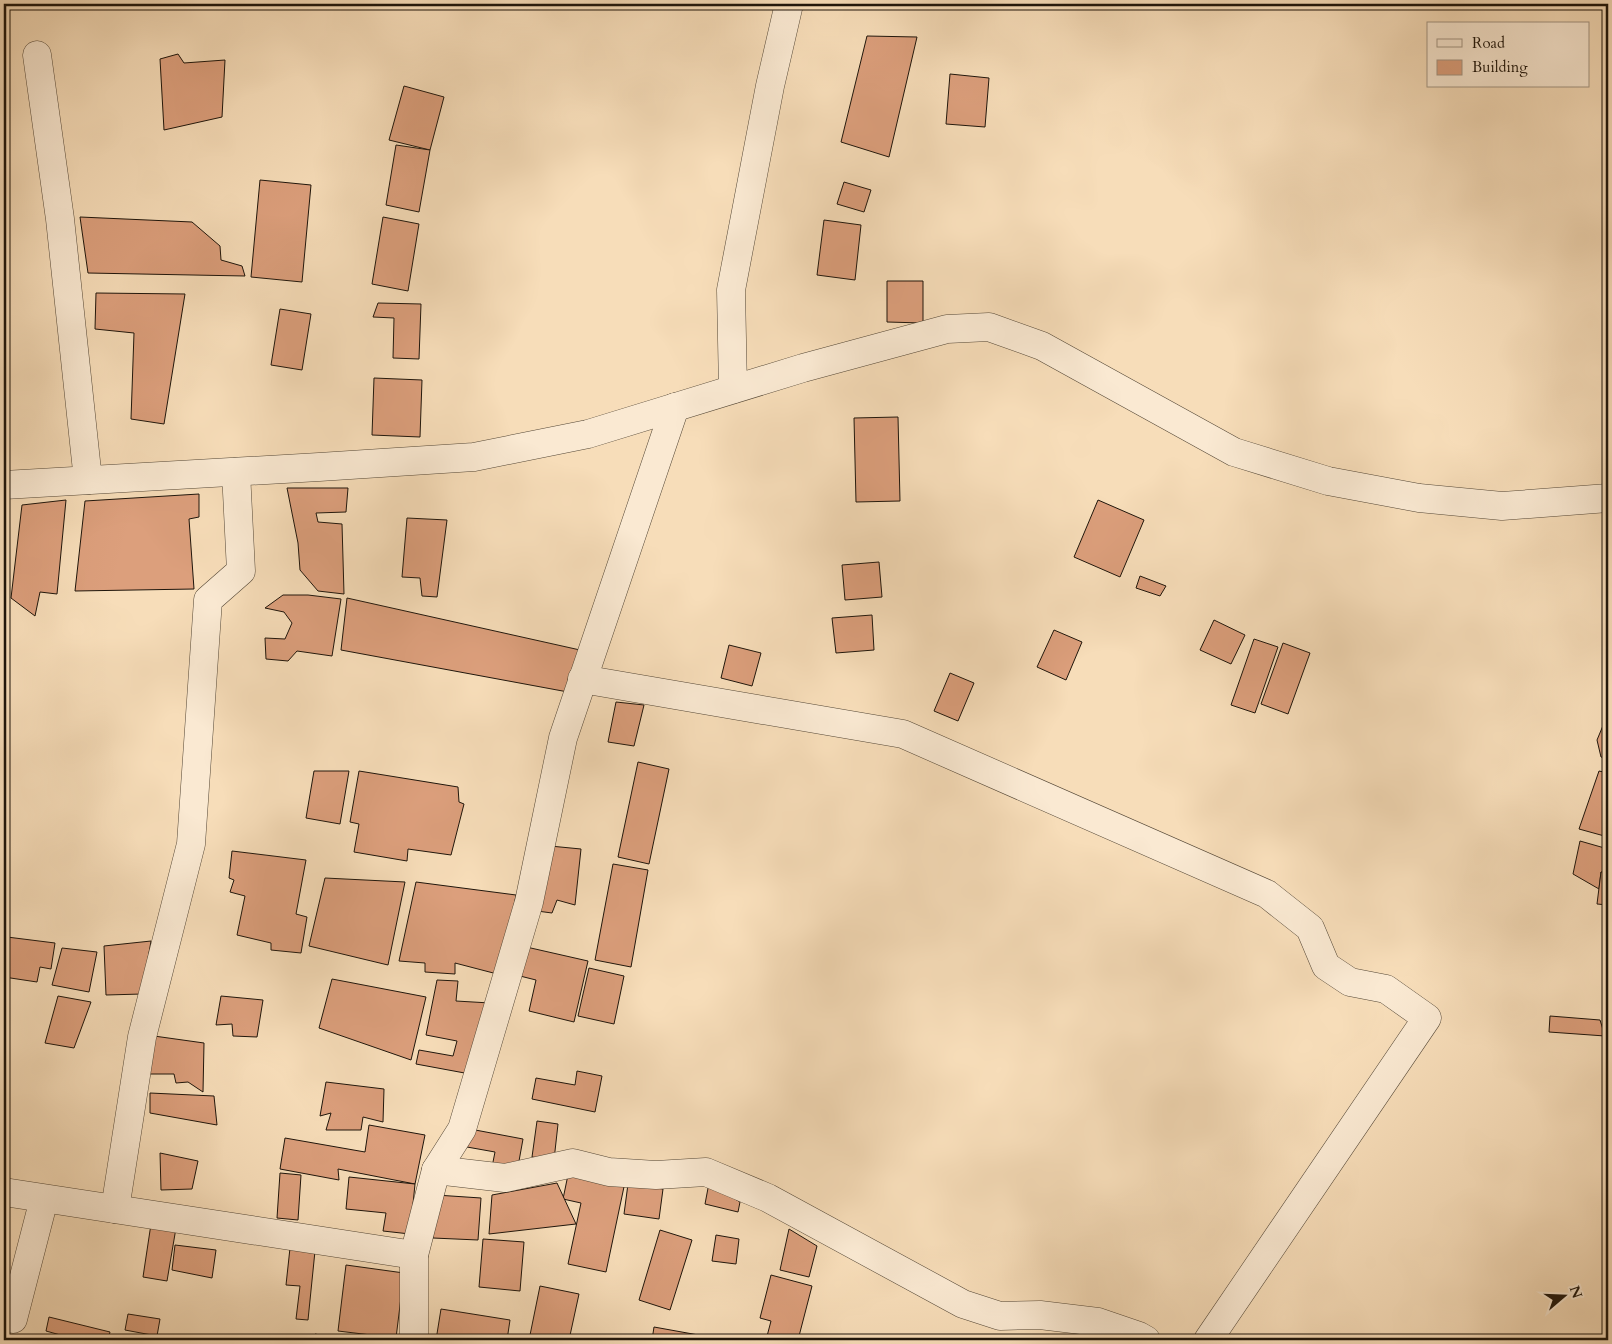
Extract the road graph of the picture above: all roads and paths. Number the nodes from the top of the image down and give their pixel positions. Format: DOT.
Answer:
graph roads {
  1 [pos="789,4"];
  2 [pos="37,55"];
  3 [pos="733,389"];
  4 [pos="676,407"];
  5 [pos="236,472"];
  6 [pos="88,480"];
  7 [pos="4,485"];
  8 [pos="1608,498"];
  9 [pos="582,679"];
  10 [pos="436,1170"];
  11 [pos="4,1192"];
  12 [pos="44,1199"];
  13 [pos="114,1209"];
  14 [pos="414,1255"];
  15 [pos="13,1319"];
  16 [pos="414,1340"];
  17 [pos="1146,1340"];
  18 [pos="1208,1340"];
  1 -- 3 [label="street"];
  2 -- 6 [label="street"];
  3 -- 4 [label="street"];
  3 -- 8 [label="street"];
  4 -- 5 [label="street"];
  4 -- 9 [label="street"];
  5 -- 6 [label="street"];
  5 -- 13 [label="street"];
  6 -- 7 [label="street"];
  9 -- 10 [label="street"];
  9 -- 18 [label="street"];
  10 -- 14 [label="street"];
  10 -- 17 [label="street"];
  11 -- 12 [label="street"];
  12 -- 13 [label="street"];
  12 -- 15 [label="street"];
  13 -- 14 [label="street"];
  14 -- 16 [label="street"];
}
